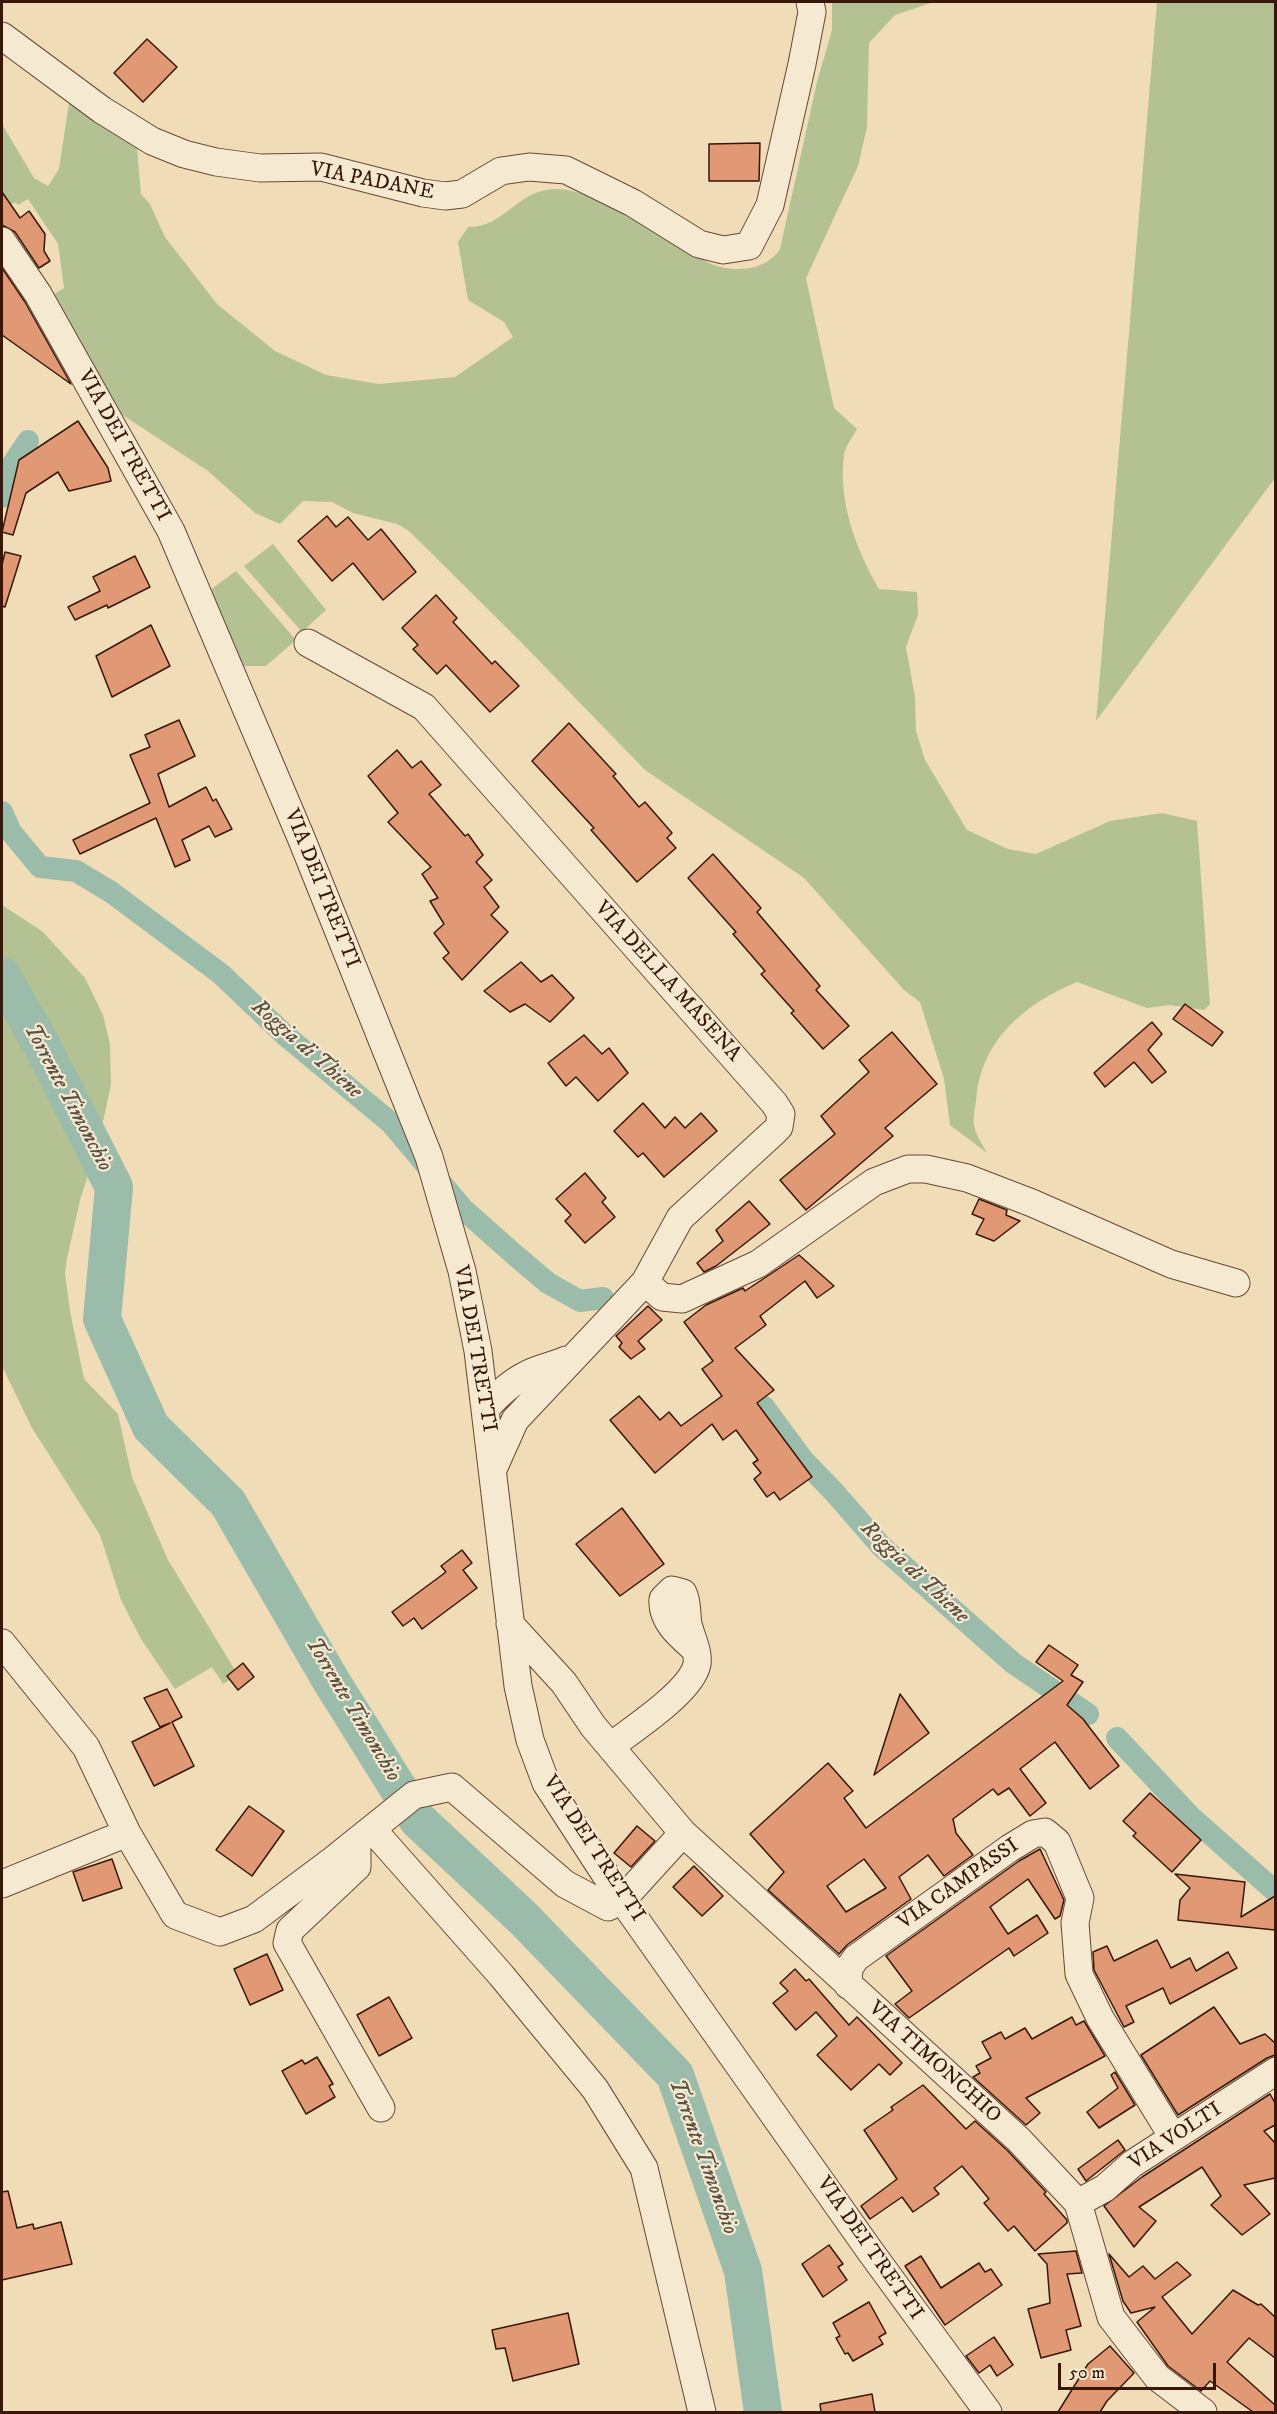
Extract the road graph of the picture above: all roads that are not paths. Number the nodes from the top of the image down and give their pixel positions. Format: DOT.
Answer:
graph roads {
  1 [pos="810,2"];
  2 [pos="2,36"];
  3 [pos="2,241"];
  4 [pos="308,643"];
  5 [pos="645,1282"];
  6 [pos="1236,1283"];
  7 [pos="478,1351"];
  8 [pos="539,1378"];
  9 [pos="486,1408"];
  10 [pos="493,1470"];
  11 [pos="510,1624"];
  12 [pos="2,1643"];
  13 [pos="696,1650"];
  14 [pos="611,1746"];
  15 [pos="372,1829"];
  16 [pos="127,1833"];
  17 [pos="683,1833"];
  18 [pos="2,1884"];
  19 [pos="622,1900"];
  20 [pos="848,1985"];
  21 [pos="1275,2071"];
  22 [pos="381,2108"];
  23 [pos="1173,2137"];
  24 [pos="1078,2203"];
  25 [pos="702,2412"];
  26 [pos="988,2412"];
  27 [pos="1203,2412"];
  1 -- 2 [label="street, VIA PADANE"];
  3 -- 7 [label="street, VIA DEI TRETTI"];
  4 -- 5 [label="street, VIA DELLA MASENA"];
  5 -- 6 [label="street"];
  5 -- 8 [label="street, VIA DELLA MASENA"];
  7 -- 8 [label="street"];
  7 -- 9 [label="street, VIA DEI TRETTI"];
  8 -- 9 [label="street, VIA DELLA MASENA"];
  8 -- 10 [label="street, VIA DELLA MASENA"];
  9 -- 10 [label="street, VIA DEI TRETTI"];
  10 -- 11 [label="street, VIA DEI TRETTI"];
  11 -- 14 [label="street, VIA TIMONCHIO"];
  11 -- 19 [label="street, VIA DEI TRETTI"];
  12 -- 16 [label="street"];
  13 -- 14 [label="street"];
  14 -- 17 [label="street, VIA TIMONCHIO"];
  15 -- 16 [label="street"];
  15 -- 19 [label="street"];
  15 -- 22 [label="street"];
  15 -- 25 [label="street"];
  16 -- 18 [label="street"];
  17 -- 19 [label="street"];
  17 -- 20 [label="street, VIA TIMONCHIO"];
  19 -- 26 [label="street, VIA DEI TRETTI"];
  20 -- 23 [label="street, VIA CAMPASSI"];
  20 -- 24 [label="street, VIA TIMONCHIO"];
  21 -- 23 [label="street, VIA VOLTI"];
  23 -- 24 [label="street, VIA VOLTI"];
  24 -- 27 [label="street, VIA TIMONCHIO"];
}
